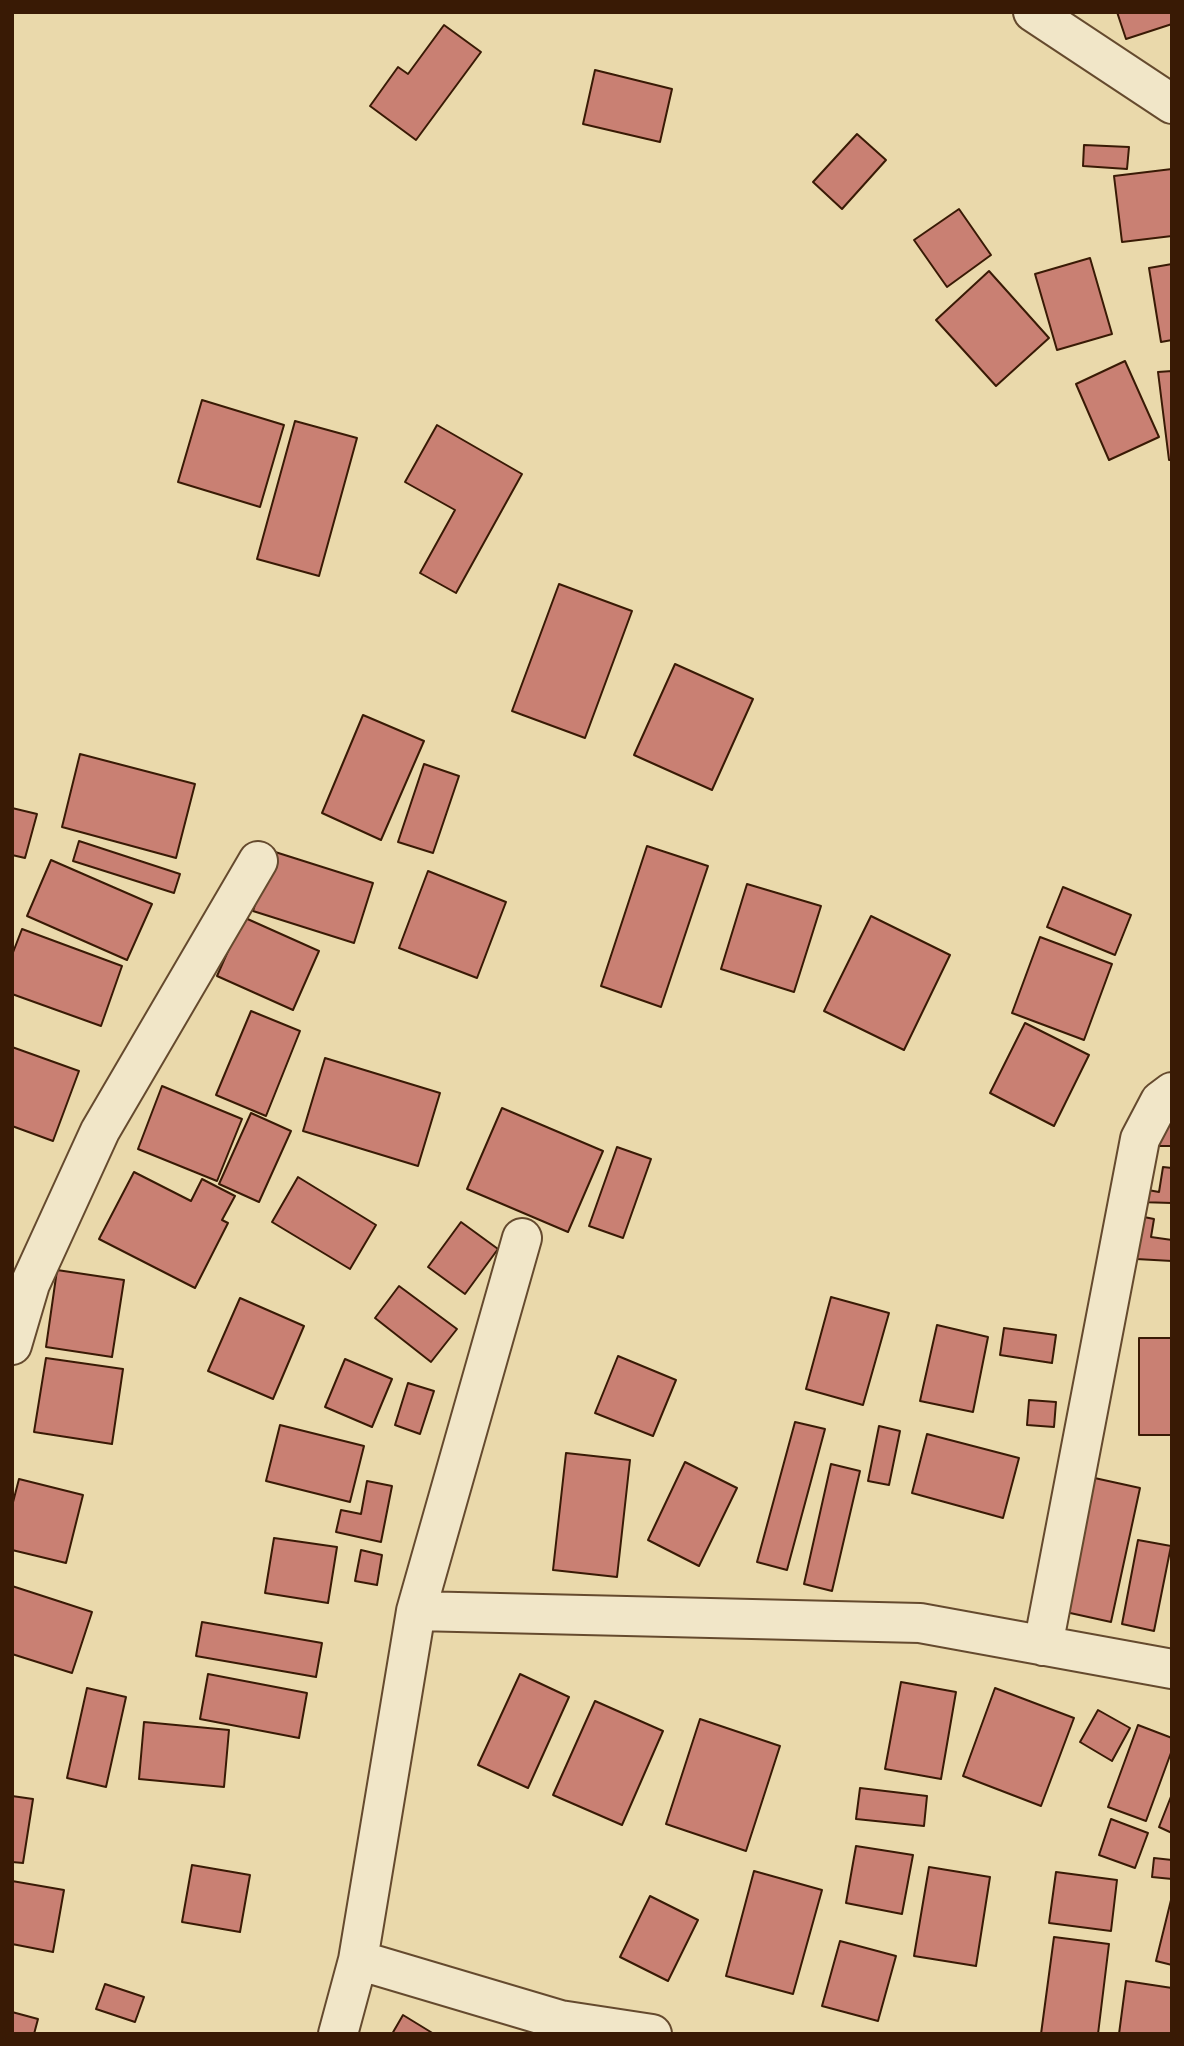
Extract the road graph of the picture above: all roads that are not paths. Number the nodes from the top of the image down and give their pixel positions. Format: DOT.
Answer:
graph roads {
  1 [pos="1033,12"];
  2 [pos="1172,104"];
  3 [pos="258,861"];
  4 [pos="1172,1093"];
  5 [pos="522,1238"];
  6 [pos="12,1345"];
  7 [pos="416,1611"];
  8 [pos="1043,1646"];
  9 [pos="1172,1669"];
  10 [pos="358,1960"];
  11 [pos="338,2034"];
  12 [pos="652,2034"];
  1 -- 2 [label="street"];
  3 -- 6 [label="street"];
  4 -- 8 [label="street"];
  5 -- 7 [label="street"];
  7 -- 8 [label="street"];
  7 -- 10 [label="street"];
  8 -- 9 [label="street"];
  10 -- 11 [label="street"];
  10 -- 12 [label="street"];
}
